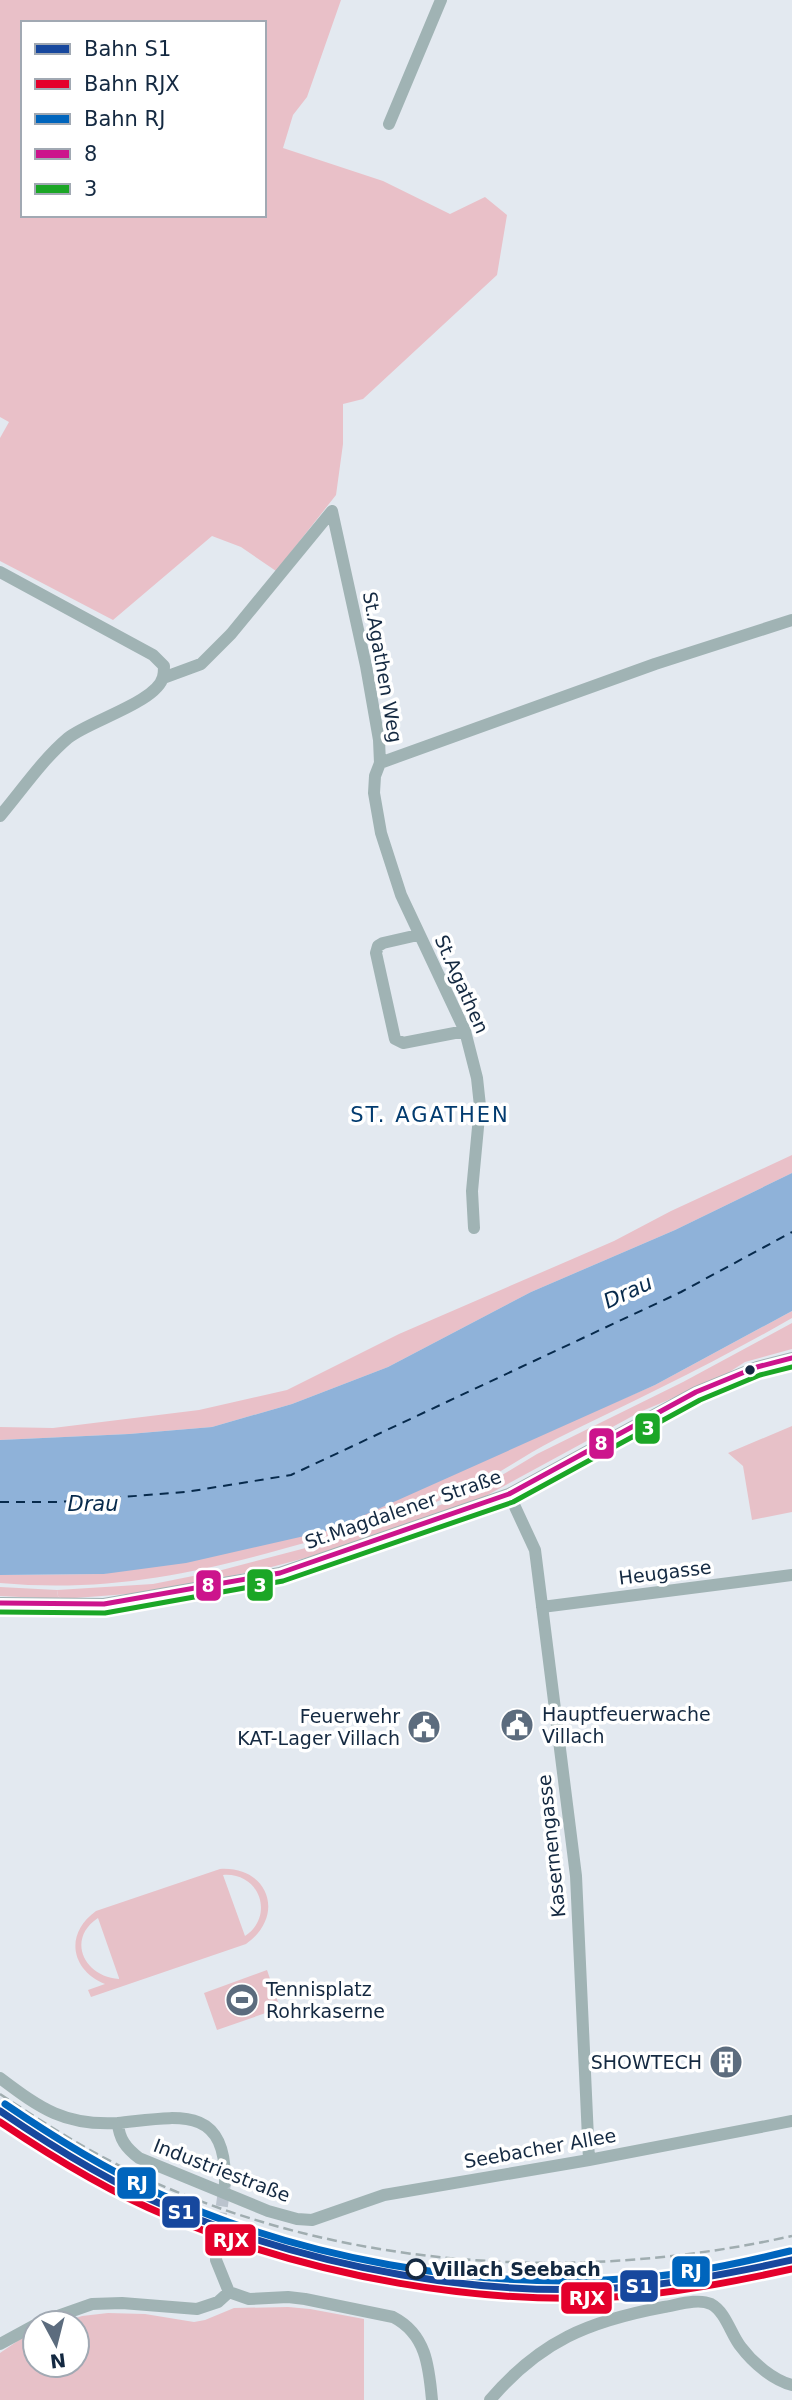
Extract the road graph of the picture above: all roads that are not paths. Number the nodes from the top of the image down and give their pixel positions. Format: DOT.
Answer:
graph roads {
  1 [pos="441,0"];
  2 [pos="389,124"];
  3 [pos="0,572"];
  4 [pos="792,620"];
  5 [pos="163,678"];
  6 [pos="380,763"];
  7 [pos="0,816"];
  8 [pos="418,934"];
  9 [pos="465,1031"];
  10 [pos="474,1228"];
  11 [pos="792,1358"];
  12 [pos="509,1494"];
  13 [pos="792,1575"];
  14 [pos="0,1602"];
  15 [pos="542,1607"];
  16 [pos="0,2078"];
  17 [pos="792,2121"];
  18 [pos="118,2123"];
  19 [pos="589,2160"];
  20 [pos="225,2183"];
  21 [pos="297,2219"];
  22 [pos="217,2242"];
  23 [pos="229,2292"];
  24 [pos="78,2309"];
  25 [pos="21,2332"];
  26 [pos="0,2344"];
  27 [pos="792,2385"];
  28 [pos="432,2400"];
  29 [pos="490,2400"];
  1 -- 2 [label="street"];
  3 -- 5 [label="street"];
  4 -- 6 [label="street, St.Agathen Weg"];
  5 -- 6 [label="street, St.Agathen Weg"];
  5 -- 7 [label="street"];
  6 -- 8 [label="street, St.Agathen"];
  8 -- 9 [label="street, St.Agathen"];
  8 -- 9 [label="street"];
  9 -- 10 [label="street, St.Agathen"];
  11 -- 12 [label="street, St.Magdalener Straße"];
  12 -- 14 [label="street, St.Magdalener Straße"];
  12 -- 15 [label="street, Kasernengasse"];
  13 -- 15 [label="street, Heugasse"];
  15 -- 19 [label="street, Kasernengasse"];
  16 -- 18 [label="street"];
  17 -- 19 [label="street, Seebacher Allee"];
  18 -- 20 [label="street"];
  18 -- 21 [label="street, Industriestraße"];
  19 -- 21 [label="street, Seebacher Allee"];
  22 -- 23 [label="street"];
  23 -- 24 [label="street"];
  23 -- 28 [label="street"];
  25 -- 26 [label="street"];
  27 -- 29 [label="street"];
}
